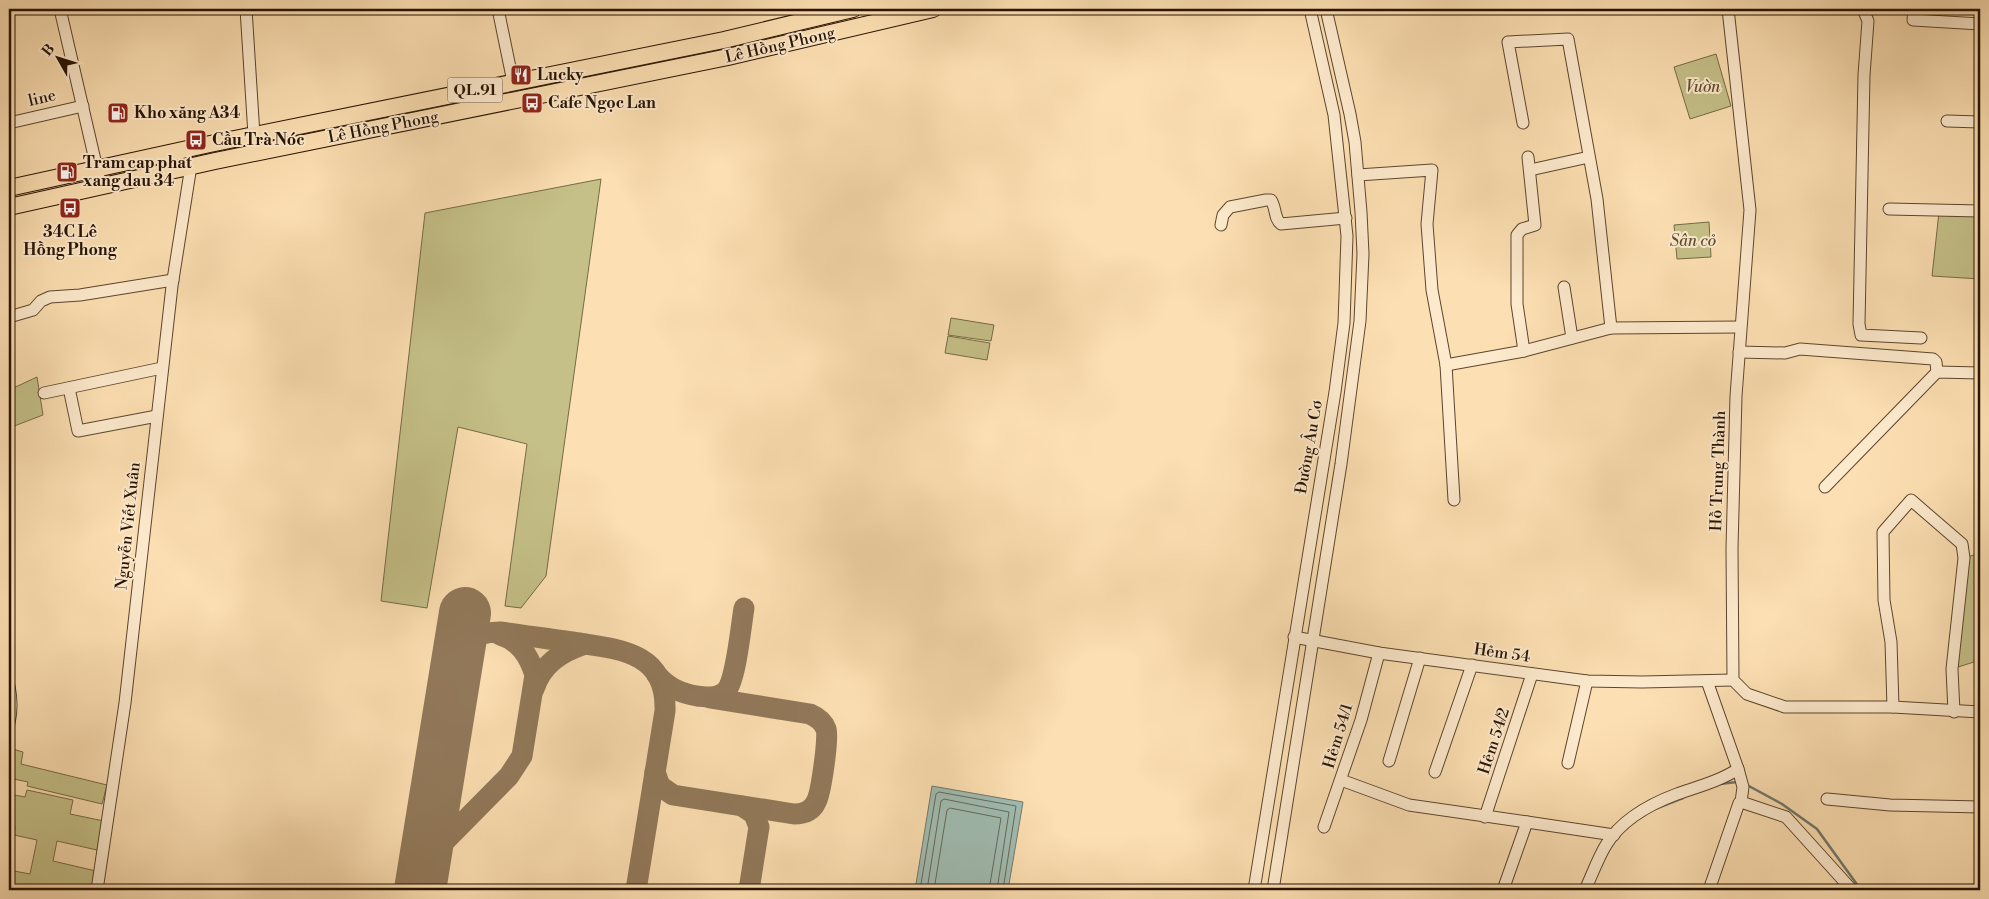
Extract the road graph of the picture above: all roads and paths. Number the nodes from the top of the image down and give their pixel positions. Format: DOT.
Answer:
graph roads {
  1 [pos="60,9"];
  2 [pos="246,9"];
  3 [pos="498,9"];
  4 [pos="853,9"];
  5 [pos="934,9"];
  6 [pos="1310,9"];
  7 [pos="1326,9"];
  8 [pos="1728,9"];
  9 [pos="1864,9"];
  10 [pos="1914,9"];
  11 [pos="1980,24"];
  12 [pos="513,82"];
  13 [pos="83,106"];
  14 [pos="1947,121"];
  15 [pos="1980,122"];
  16 [pos="9,123"];
  17 [pos="1523,123"];
  18 [pos="254,135"];
  19 [pos="210,144"];
  20 [pos="1528,157"];
  21 [pos="1589,157"];
  22 [pos="214,161"];
  23 [pos="192,166"];
  24 [pos="97,168"];
  25 [pos="1530,170"];
  26 [pos="1358,175"];
  27 [pos="101,186"];
  28 [pos="9,188"];
  29 [pos="11,207"];
  30 [pos="1889,209"];
  31 [pos="1980,211"];
  32 [pos="1346,218"];
  33 [pos="1221,225"];
  34 [pos="173,280"];
  35 [pos="1564,287"];
  36 [pos="9,317"];
  37 [pos="1740,327"];
  38 [pos="1611,328"];
  39 [pos="1572,338"];
  40 [pos="1921,338"];
  41 [pos="1524,351"];
  42 [pos="1739,352"];
  43 [pos="1446,365"];
  44 [pos="162,368"];
  45 [pos="1937,372"];
  46 [pos="1980,373"];
  47 [pos="69,388"];
  48 [pos="44,392"];
  49 [pos="157,416"];
  50 [pos="1330,422"];
  51 [pos="1347,424"];
  52 [pos="1825,487"];
  53 [pos="1454,500"];
  54 [pos="1294,637"];
  55 [pos="1312,640"];
  56 [pos="1379,653"];
  57 [pos="1420,658"];
  58 [pos="1472,665"];
  59 [pos="1532,674"];
  60 [pos="1733,680"];
  61 [pos="1587,681"];
  62 [pos="1707,681"];
  63 [pos="9,686"];
  64 [pos="1893,707"];
  65 [pos="1954,712"];
  66 [pos="1980,712"];
  67 [pos="9,724"];
  68 [pos="1388,761"];
  69 [pos="1568,763"];
  70 [pos="1738,769"];
  71 [pos="1435,772"];
  72 [pos="1341,780"];
  73 [pos="1827,799"];
  74 [pos="1742,802"];
  75 [pos="1980,806"];
  76 [pos="1485,817"];
  77 [pos="1527,822"];
  78 [pos="1324,828"];
  79 [pos="1614,834"];
  80 [pos="97,890"];
  81 [pos="1254,890"];
  82 [pos="1273,890"];
  83 [pos="1503,890"];
  84 [pos="1585,890"];
  85 [pos="1709,890"];
  86 [pos="1852,890"];
  1 -- 13 [label="street"];
  2 -- 18 [label="street"];
  3 -- 12 [label="street"];
  4 -- 12 [label="highway, Lê Hồng Phong / QL.91"];
  5 -- 22 [label="highway, Lê Hồng Phong / QL.91"];
  6 -- 32 [label="street, Đường Âu Cơ"];
  7 -- 26 [label="street, Đường Âu Cơ"];
  8 -- 37 [label="street, Hồ Trung Thành"];
  9 -- 40 [label="street"];
  10 -- 11 [label="street"];
  12 -- 18 [label="highway, Lê Hồng Phong / QL.91"];
  13 -- 16 [label="street, line"];
  13 -- 24 [label="street"];
  14 -- 15 [label="street"];
  17 -- 21 [label="street"];
  18 -- 19 [label="highway, Lê Hồng Phong / QL.91"];
  19 -- 22 [label="highway"];
  19 -- 24 [label="highway, Lê Hồng Phong / QL.91"];
  20 -- 25 [label="street"];
  21 -- 25 [label="street"];
  21 -- 38 [label="street"];
  22 -- 23 [label="highway, Lê Hồng Phong / QL.91"];
  23 -- 27 [label="highway, Lê Hồng Phong / QL.91"];
  23 -- 34 [label="street, Nguyễn Viết Xuân"];
  24 -- 27 [label="street"];
  24 -- 28 [label="highway, Lê Hồng Phong / QL.91"];
  25 -- 41 [label="street"];
  26 -- 43 [label="street"];
  26 -- 51 [label="street, Đường Âu Cơ"];
  27 -- 29 [label="highway, Lê Hồng Phong / QL.91"];
  30 -- 31 [label="street"];
  32 -- 33 [label="street"];
  32 -- 50 [label="street, Đường Âu Cơ"];
  34 -- 36 [label="street"];
  34 -- 44 [label="street, Nguyễn Viết Xuân"];
  35 -- 39 [label="street"];
  37 -- 38 [label="street"];
  37 -- 42 [label="street, Hồ Trung Thành"];
  38 -- 39 [label="street"];
  39 -- 41 [label="street"];
  41 -- 43 [label="street"];
  42 -- 45 [label="street"];
  42 -- 60 [label="street, Hồ Trung Thành"];
  43 -- 53 [label="street"];
  44 -- 47 [label="street"];
  44 -- 49 [label="street, Nguyễn Viết Xuân"];
  45 -- 46 [label="street"];
  45 -- 52 [label="street"];
  47 -- 48 [label="street"];
  47 -- 49 [label="street"];
  49 -- 80 [label="street, Nguyễn Viết Xuân"];
  50 -- 51 [label="street"];
  50 -- 54 [label="street, Đường Âu Cơ"];
  51 -- 55 [label="street, Đường Âu Cơ"];
  54 -- 55 [label="street, Hẻm 54"];
  54 -- 81 [label="street, Đường Âu Cơ"];
  55 -- 56 [label="street, Hẻm 54"];
  55 -- 82 [label="street, Đường Âu Cơ"];
  56 -- 57 [label="street, Hẻm 54"];
  56 -- 72 [label="street, Hẻm 54/1"];
  57 -- 58 [label="street, Hẻm 54"];
  57 -- 68 [label="street"];
  58 -- 59 [label="street, Hẻm 54"];
  58 -- 71 [label="street"];
  59 -- 61 [label="street, Hẻm 54"];
  59 -- 76 [label="street, Hẻm 54/2"];
  60 -- 62 [label="street, Hẻm 54"];
  60 -- 64 [label="street"];
  61 -- 62 [label="street, Hẻm 54"];
  61 -- 69 [label="street"];
  62 -- 70 [label="street"];
  63 -- 67 [label="street"];
  64 -- 65 [label="street"];
  64 -- 65 [label="street"];
  65 -- 66 [label="street"];
  70 -- 74 [label="street"];
  70 -- 79 [label="street"];
  72 -- 76 [label="street"];
  72 -- 78 [label="street, Hẻm 54/1"];
  73 -- 75 [label="street"];
  74 -- 85 [label="street"];
  74 -- 86 [label="street"];
  76 -- 77 [label="street"];
  77 -- 79 [label="street"];
  77 -- 83 [label="street"];
  79 -- 84 [label="street"];
}
